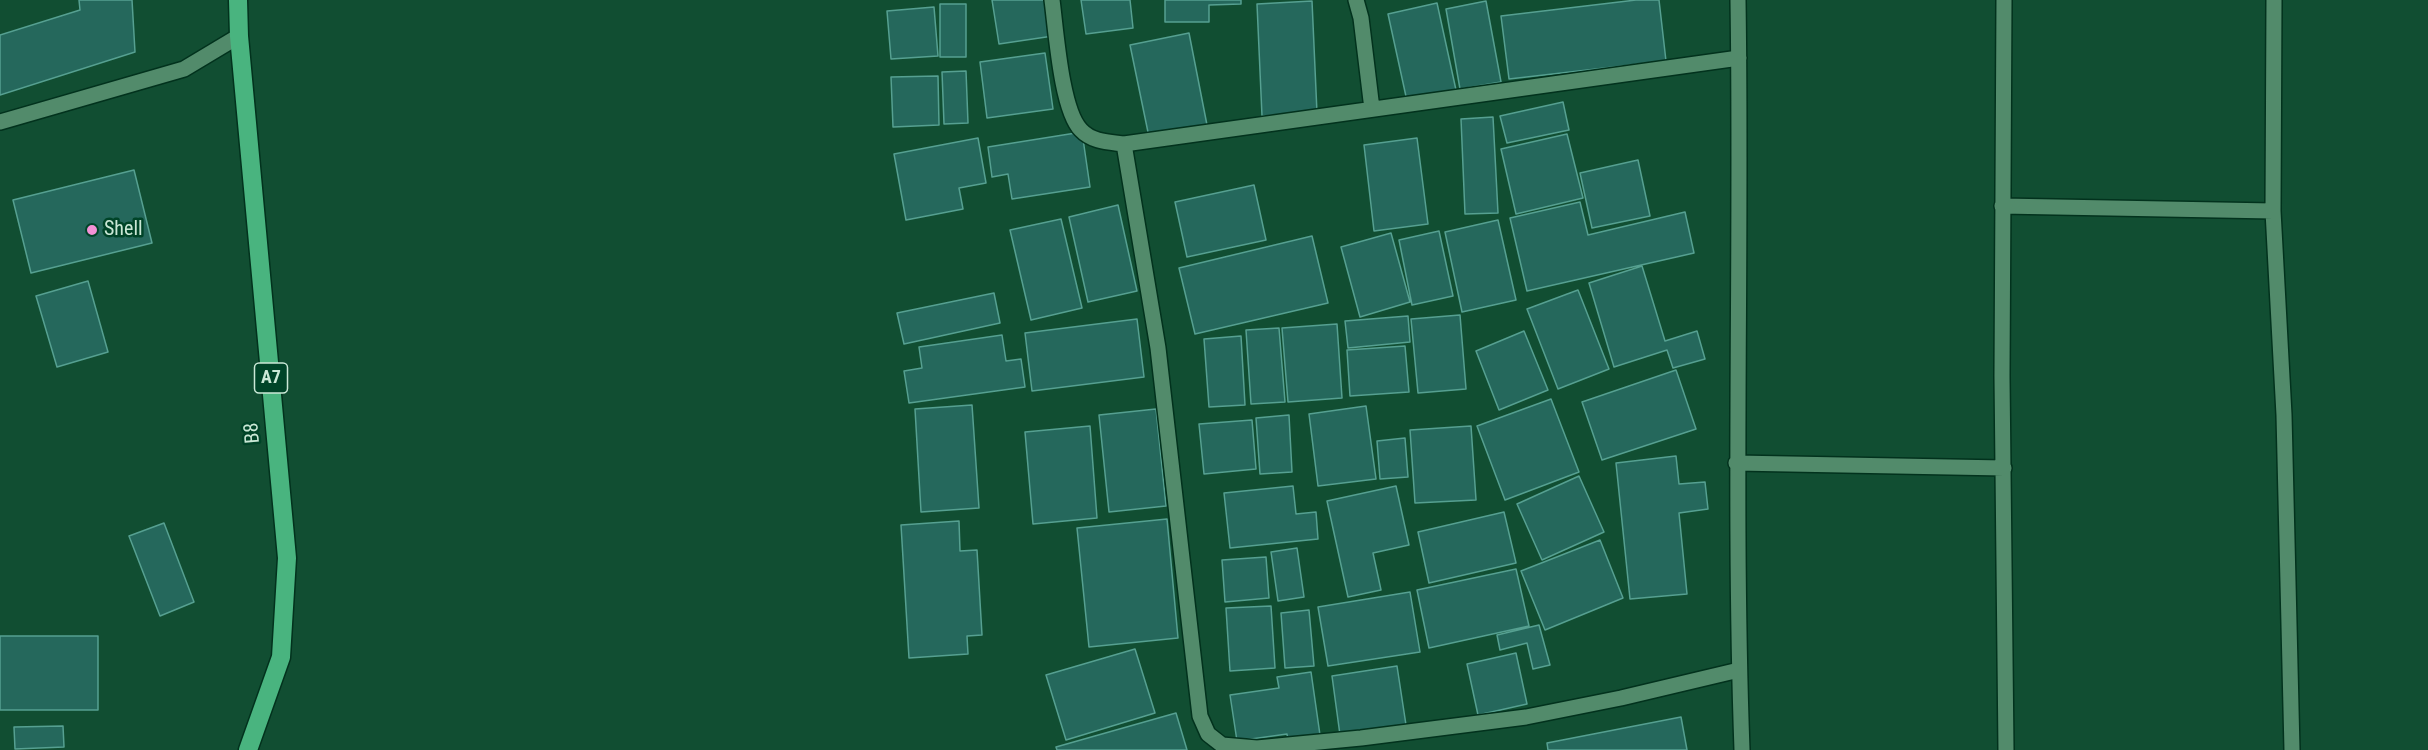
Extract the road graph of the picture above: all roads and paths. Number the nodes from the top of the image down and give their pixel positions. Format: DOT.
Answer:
graph roads {
  1 [pos="238,0"];
  2 [pos="1052,0"];
  3 [pos="1356,0"];
  4 [pos="1738,0"];
  5 [pos="2004,0"];
  6 [pos="2274,0"];
  7 [pos="239,36"];
  8 [pos="1739,58"];
  9 [pos="1371,110"];
  10 [pos="0,122"];
  11 [pos="1124,144"];
  12 [pos="2002,206"];
  13 [pos="2274,211"];
  14 [pos="1736,464"];
  15 [pos="2004,468"];
  16 [pos="1739,670"];
  17 [pos="1361,744"];
  18 [pos="248,750"];
  19 [pos="1742,750"];
  20 [pos="2006,750"];
  21 [pos="2292,750"];
  1 -- 7 [label="highway, B8 / A7"];
  2 -- 11 [label="street"];
  3 -- 9 [label="street"];
  4 -- 8 [label="street"];
  5 -- 12 [label="street"];
  6 -- 13 [label="street"];
  7 -- 10 [label="street"];
  7 -- 18 [label="highway, B8 / A7"];
  8 -- 9 [label="street"];
  8 -- 14 [label="street"];
  9 -- 11 [label="street"];
  11 -- 17 [label="street"];
  12 -- 13 [label="street"];
  12 -- 15 [label="street"];
  13 -- 21 [label="street"];
  14 -- 15 [label="street"];
  14 -- 16 [label="street"];
  15 -- 20 [label="street"];
  16 -- 17 [label="street"];
  16 -- 19 [label="street"];
}
